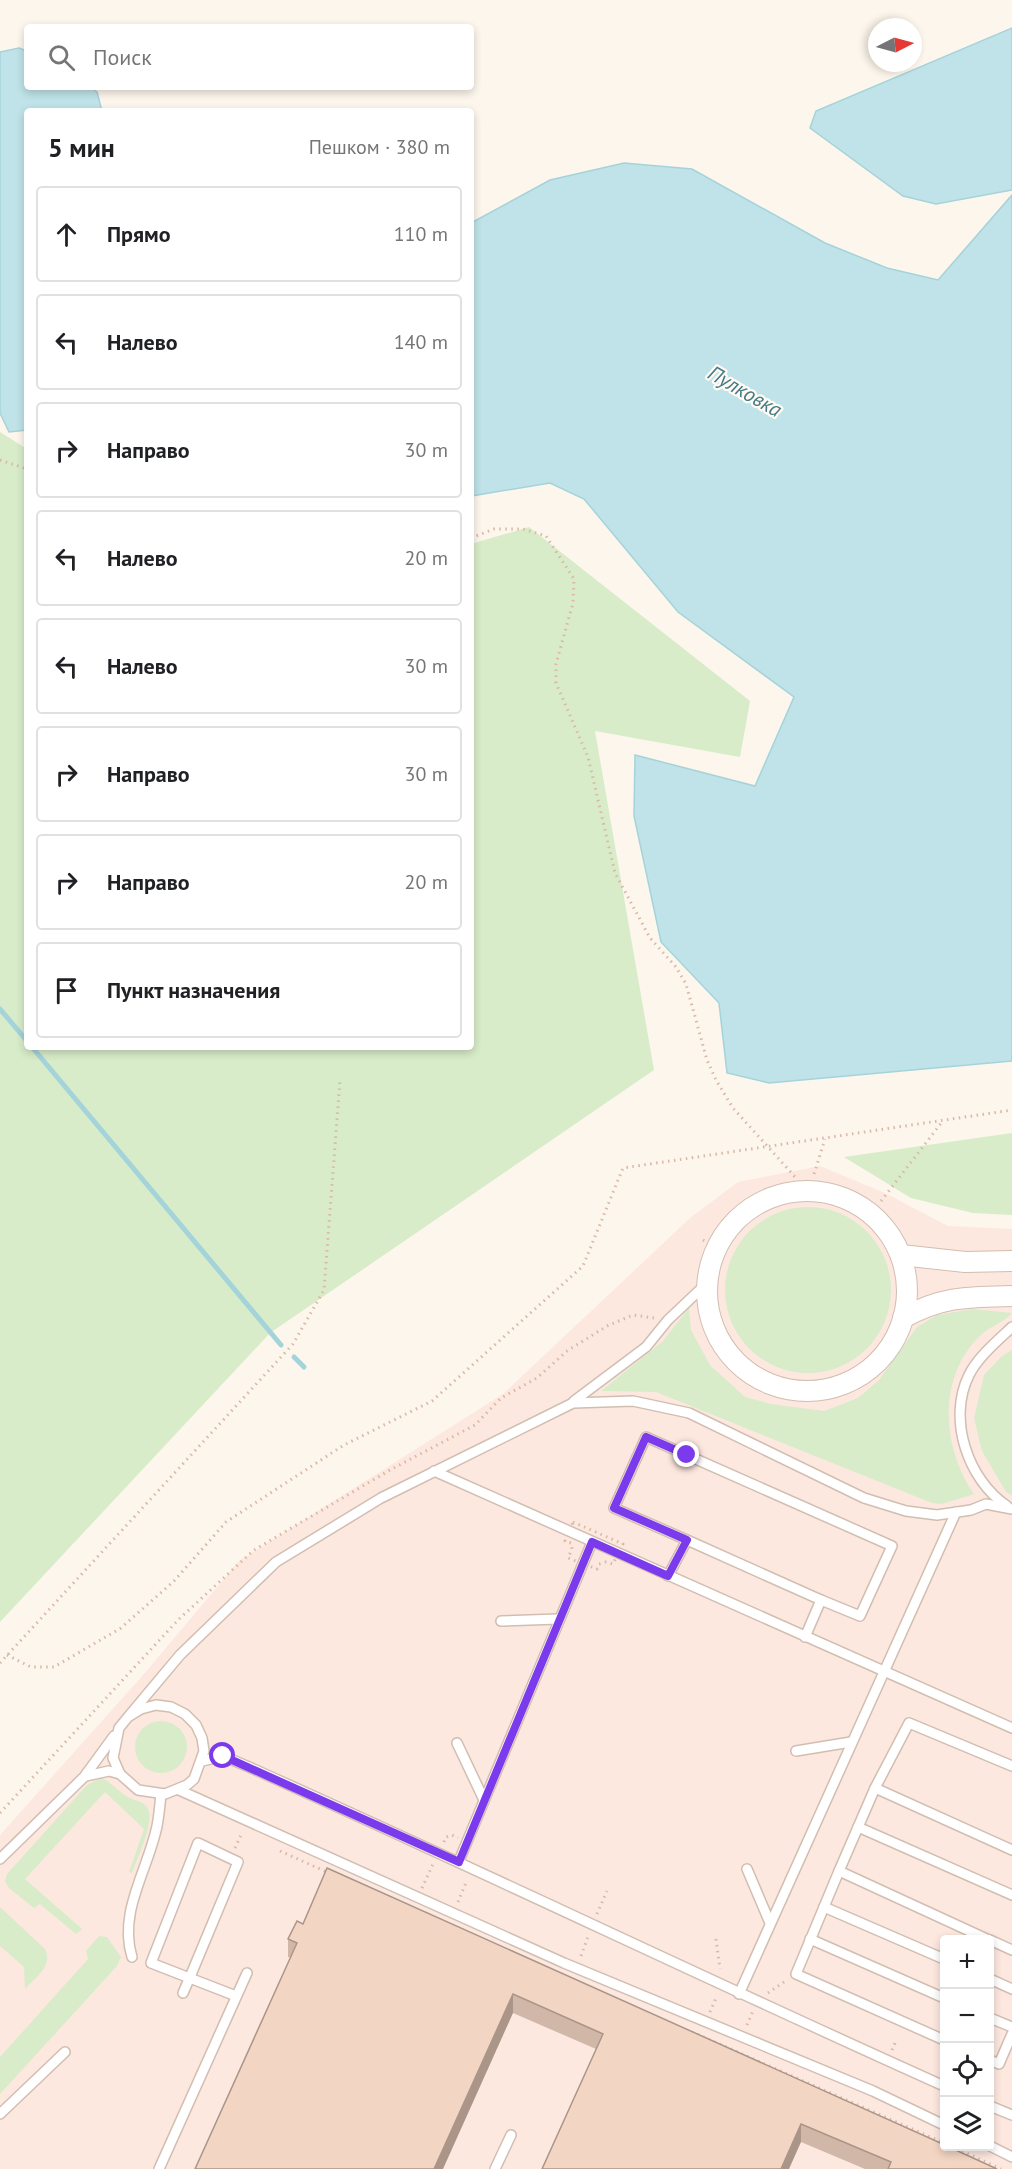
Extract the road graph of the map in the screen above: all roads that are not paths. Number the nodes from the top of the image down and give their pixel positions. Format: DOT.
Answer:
graph roads {
  1 [pos="901,1255"];
  2 [pos="1012,1261"];
  3 [pos="706,1284"];
  4 [pos="1012,1296"];
  5 [pos="903,1318"];
  6 [pos="1012,1327"];
  7 [pos="573,1403"];
  8 [pos="434,1472"];
  9 [pos="1012,1509"];
  10 [pos="956,1512"];
  11 [pos="687,1540"];
  12 [pos="592,1542"];
  13 [pos="668,1576"];
  14 [pos="821,1600"];
  15 [pos="558,1619"];
  16 [pos="501,1621"];
  17 [pos="805,1637"];
  18 [pos="882,1673"];
  19 [pos="128,1717"];
  20 [pos="119,1728"];
  21 [pos="1012,1728"];
  22 [pos="851,1742"];
  23 [pos="457,1743"];
  24 [pos="796,1751"];
  25 [pos="202,1761"];
  26 [pos="1012,1766"];
  27 [pos="120,1774"];
  28 [pos="84,1777"];
  29 [pos="875,1788"];
  30 [pos="179,1790"];
  31 [pos="161,1794"];
  32 [pos="484,1800"];
  33 [pos="858,1827"];
  34 [pos="1012,1850"];
  35 [pos="0,1859"];
  36 [pos="459,1862"];
  37 [pos="747,1869"];
  38 [pos="839,1871"];
  39 [pos="1012,1895"];
  40 [pos="824,1907"];
  41 [pos="770,1923"];
  42 [pos="978,1935"];
  43 [pos="810,1939"];
  44 [pos="994,1942"];
  45 [pos="1012,1950"];
  46 [pos="132,1957"];
  47 [pos="940,1957"];
  48 [pos="247,1972"];
  49 [pos="190,1977"];
  50 [pos="994,1981"];
  51 [pos="1012,1989"];
  52 [pos="183,1993"];
  53 [pos="739,1994"];
  54 [pos="236,1996"];
  55 [pos="940,1996"];
  56 [pos="994,2020"];
  57 [pos="1012,2027"];
  58 [pos="1012,2034"];
  59 [pos="940,2038"];
  60 [pos="65,2052"];
  61 [pos="994,2062"];
  62 [pos="940,2084"];
  63 [pos="994,2108"];
  64 [pos="0,2114"];
  65 [pos="1012,2115"];
  66 [pos="940,2123"];
  67 [pos="511,2135"];
  68 [pos="994,2148"];
  69 [pos="1012,2157"];
  70 [pos="159,2169"];
  71 [pos="495,2169"];
  1 -- 2 [label="street"];
  1 -- 3 [label="street"];
  1 -- 5 [label="street"];
  3 -- 5 [label="street"];
  3 -- 7 [label="lane"];
  4 -- 5 [label="street"];
  6 -- 9 [label="lane"];
  7 -- 8 [label="lane"];
  7 -- 10 [label="lane"];
  8 -- 12 [label="lane"];
  8 -- 19 [label="lane"];
  9 -- 10 [label="lane"];
  10 -- 18 [label="lane"];
  11 -- 13 [label="lane"];
  11 -- 14 [label="lane"];
  11 -- 14 [label="lane"];
  12 -- 13 [label="lane"];
  12 -- 15 [label="lane"];
  13 -- 17 [label="lane"];
  14 -- 17 [label="lane"];
  15 -- 16 [label="lane"];
  15 -- 32 [label="lane"];
  17 -- 18 [label="lane"];
  18 -- 21 [label="lane"];
  18 -- 22 [label="lane"];
  19 -- 20 [label="lane"];
  19 -- 25 [label="lane"];
  20 -- 27 [label="lane"];
  20 -- 28 [label="lane"];
  22 -- 24 [label="lane"];
  22 -- 41 [label="lane"];
  23 -- 32 [label="lane"];
  25 -- 30 [label="lane"];
  25 -- 36 [label="lane"];
  26 -- 29 [label="lane"];
  27 -- 28 [label="lane"];
  27 -- 31 [label="lane"];
  28 -- 35 [label="lane"];
  29 -- 33 [label="lane"];
  29 -- 34 [label="lane"];
  30 -- 31 [label="lane"];
  30 -- 66 [label="lane"];
  31 -- 46 [label="lane"];
  32 -- 36 [label="lane"];
  33 -- 38 [label="lane"];
  33 -- 39 [label="lane"];
  36 -- 53 [label="lane"];
  37 -- 41 [label="lane"];
  38 -- 40 [label="lane"];
  38 -- 42 [label="lane"];
  40 -- 43 [label="lane"];
  40 -- 47 [label="lane"];
  41 -- 53 [label="lane"];
  43 -- 55 [label="lane"];
  43 -- 59 [label="lane"];
  44 -- 45 [label="lane"];
  48 -- 54 [label="lane"];
  49 -- 49 [label="lane"];
  49 -- 52 [label="lane"];
  49 -- 54 [label="lane"];
  50 -- 51 [label="lane"];
  53 -- 62 [label="lane"];
  54 -- 70 [label="lane"];
  56 -- 57 [label="lane"];
  58 -- 61 [label="lane"];
  60 -- 64 [label="lane"];
  63 -- 65 [label="lane"];
  67 -- 71 [label="lane"];
  68 -- 69 [label="lane"];
}
